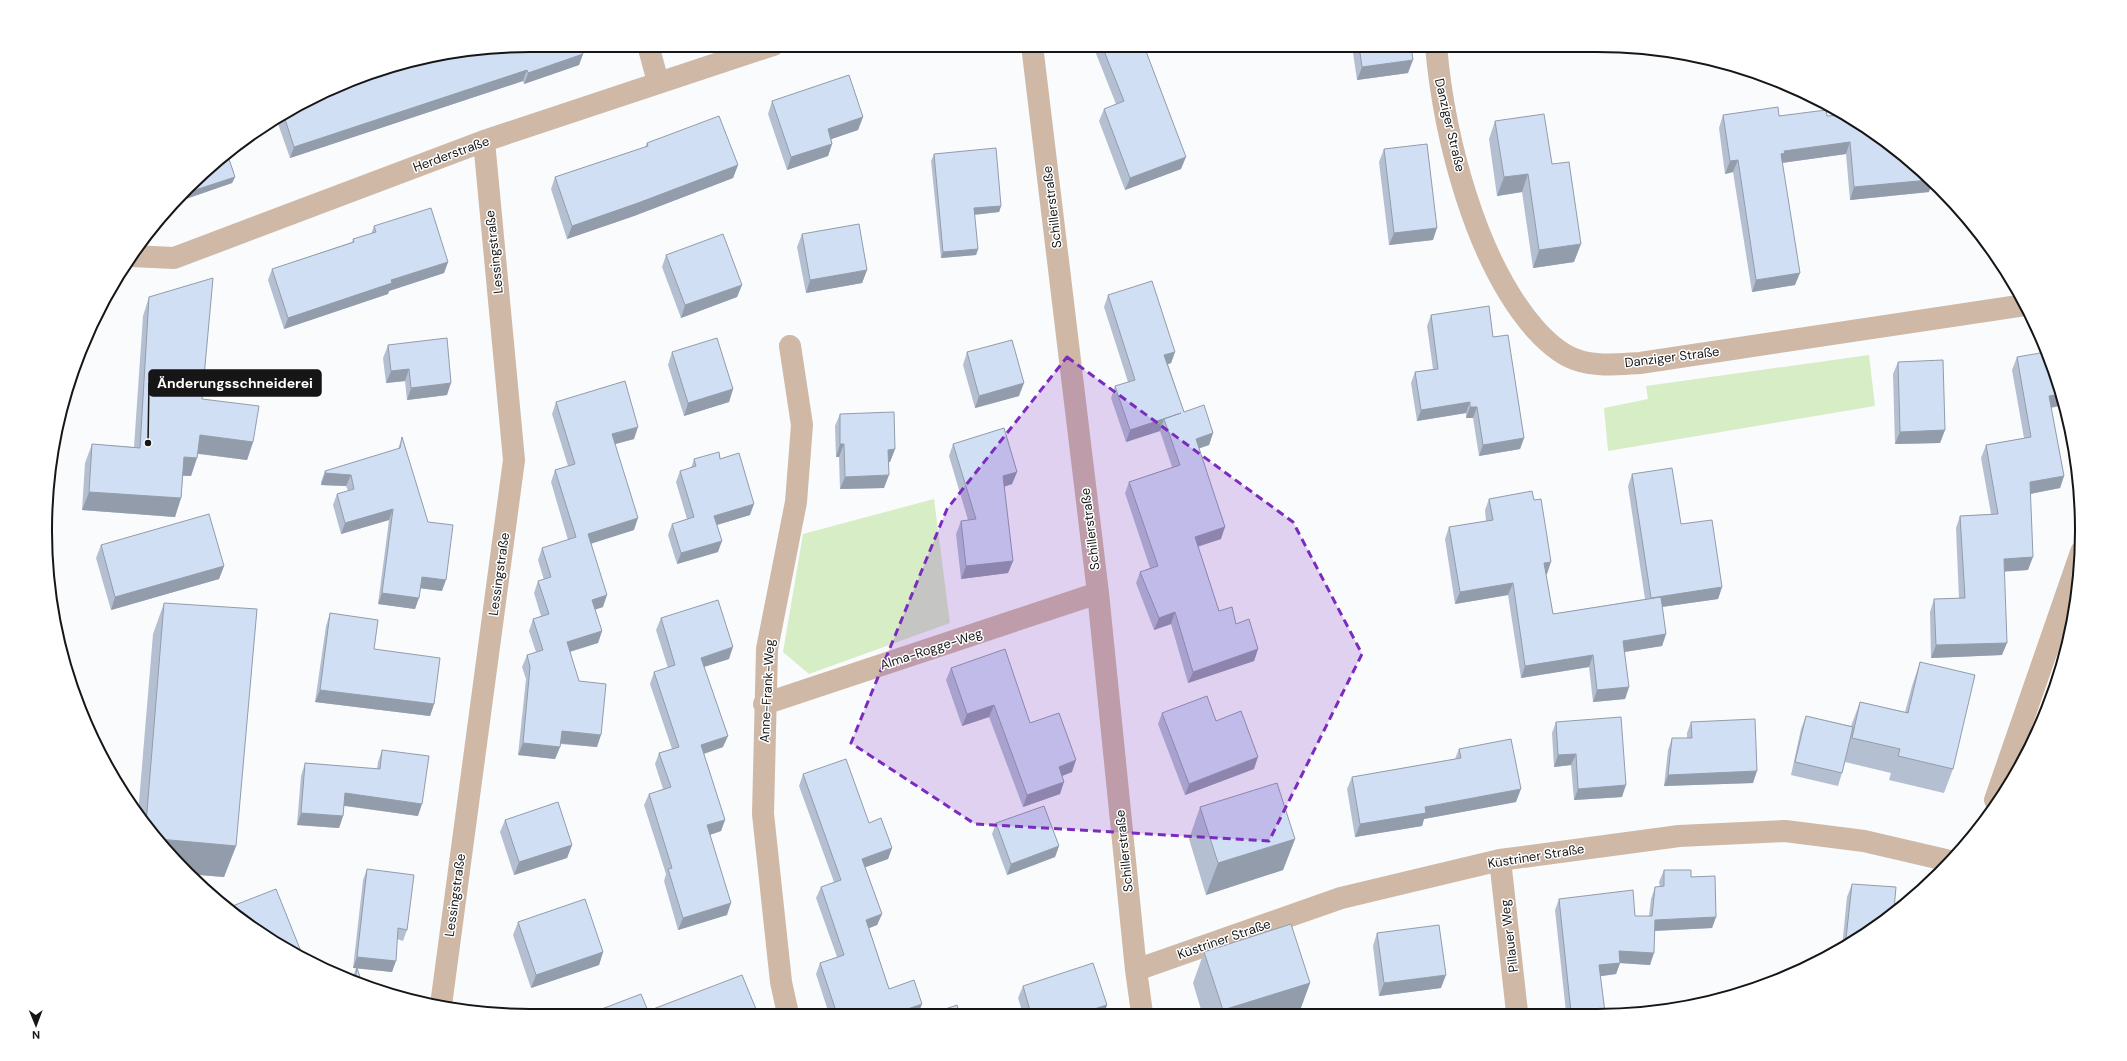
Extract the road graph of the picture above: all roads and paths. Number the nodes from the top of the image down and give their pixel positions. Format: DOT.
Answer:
graph roads {
  1 [pos="650,52"];
  2 [pos="751,52"];
  3 [pos="1033,52"];
  4 [pos="1436,52"];
  5 [pos="658,82"];
  6 [pos="484,141"];
  7 [pos="139,256"];
  8 [pos="2019,306"];
  9 [pos="790,346"];
  10 [pos="2073,576"];
  11 [pos="1098,593"];
  12 [pos="764,704"];
  13 [pos="1999,788"];
  14 [pos="1500,860"];
  15 [pos="1944,860"];
  16 [pos="1136,970"];
  17 [pos="442,1001"];
  18 [pos="787,1009"];
  19 [pos="1141,1009"];
  20 [pos="1517,1009"];
  1 -- 5 [label="street"];
  2 -- 5 [label="street, Herderstraße"];
  3 -- 11 [label="street, Schillerstraße"];
  4 -- 8 [label="street, Danziger Straße"];
  5 -- 6 [label="street, Herderstraße"];
  6 -- 7 [label="street, Herderstraße"];
  6 -- 17 [label="street, Lessingstraße"];
  9 -- 12 [label="street, Anne-Frank-Weg"];
  10 -- 13 [label="street"];
  11 -- 12 [label="street, Alma-Rogge-Weg"];
  11 -- 16 [label="street, Schillerstraße"];
  12 -- 18 [label="street, Anne-Frank-Weg"];
  14 -- 15 [label="street, Küstriner Straße"];
  14 -- 16 [label="street, Küstriner Straße"];
  14 -- 20 [label="street, Pillauer Weg"];
  16 -- 19 [label="street, Schillerstraße"];
}
